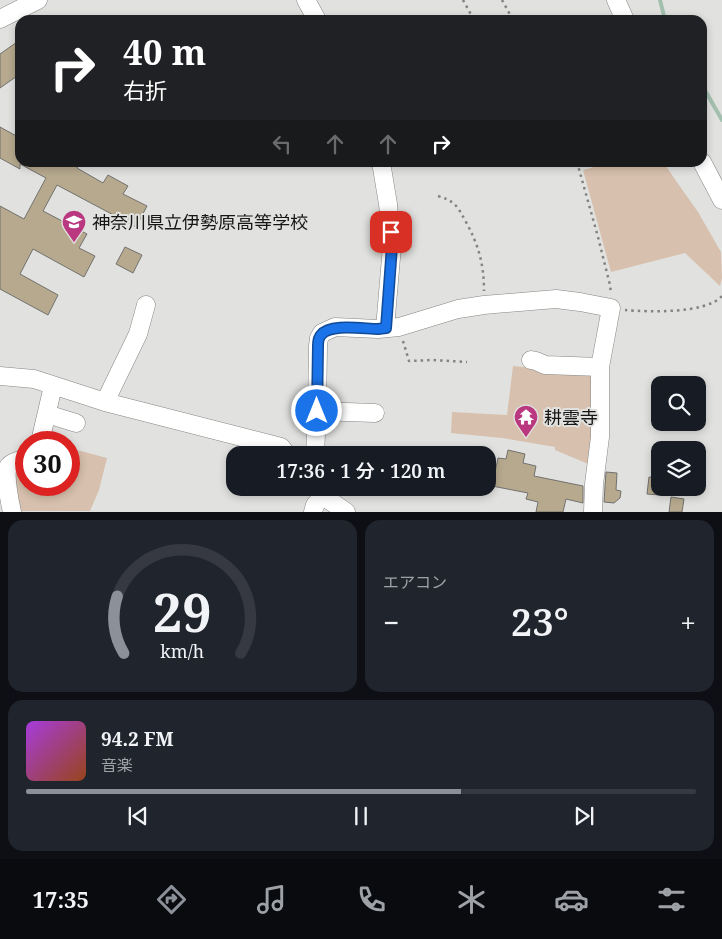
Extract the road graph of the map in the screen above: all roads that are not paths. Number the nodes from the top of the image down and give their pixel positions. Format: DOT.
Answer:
graph roads {
  1 [pos="38,0"];
  2 [pos="306,0"];
  3 [pos="616,0"];
  4 [pos="8,11"];
  5 [pos="314,15"];
  6 [pos="623,15"];
  7 [pos="381,167"];
  8 [pos="705,167"];
  9 [pos="722,200"];
  10 [pos="146,305"];
  11 [pos="392,328"];
  12 [pos="531,360"];
  13 [pos="600,367"];
  14 [pos="0,376"];
  15 [pos="53,386"];
  16 [pos="104,402"];
  17 [pos="317,411"];
  18 [pos="375,413"];
  19 [pos="47,414"];
  20 [pos="76,423"];
  21 [pos="43,431"];
  22 [pos="277,446"];
  23 [pos="315,446"];
  24 [pos="15,462"];
  25 [pos="320,496"];
  26 [pos="327,496"];
  27 [pos="8,510"];
  28 [pos="313,512"];
  29 [pos="346,512"];
  30 [pos="593,512"];
  1 -- 4 [label="street"];
  2 -- 5 [label="street"];
  3 -- 6 [label="street"];
  7 -- 11 [label="street"];
  8 -- 9 [label="street"];
  10 -- 16 [label="street"];
  11 -- 13 [label="street"];
  11 -- 17 [label="street"];
  12 -- 13 [label="street"];
  13 -- 30 [label="street"];
  14 -- 15 [label="street"];
  15 -- 16 [label="street"];
  15 -- 19 [label="street"];
  16 -- 22 [label="street"];
  17 -- 18 [label="street"];
  17 -- 23 [label="street"];
  19 -- 20 [label="street"];
  19 -- 21 [label="street"];
  24 -- 27 [label="street"];
  25 -- 28 [label="street"];
  26 -- 29 [label="street"];
}
